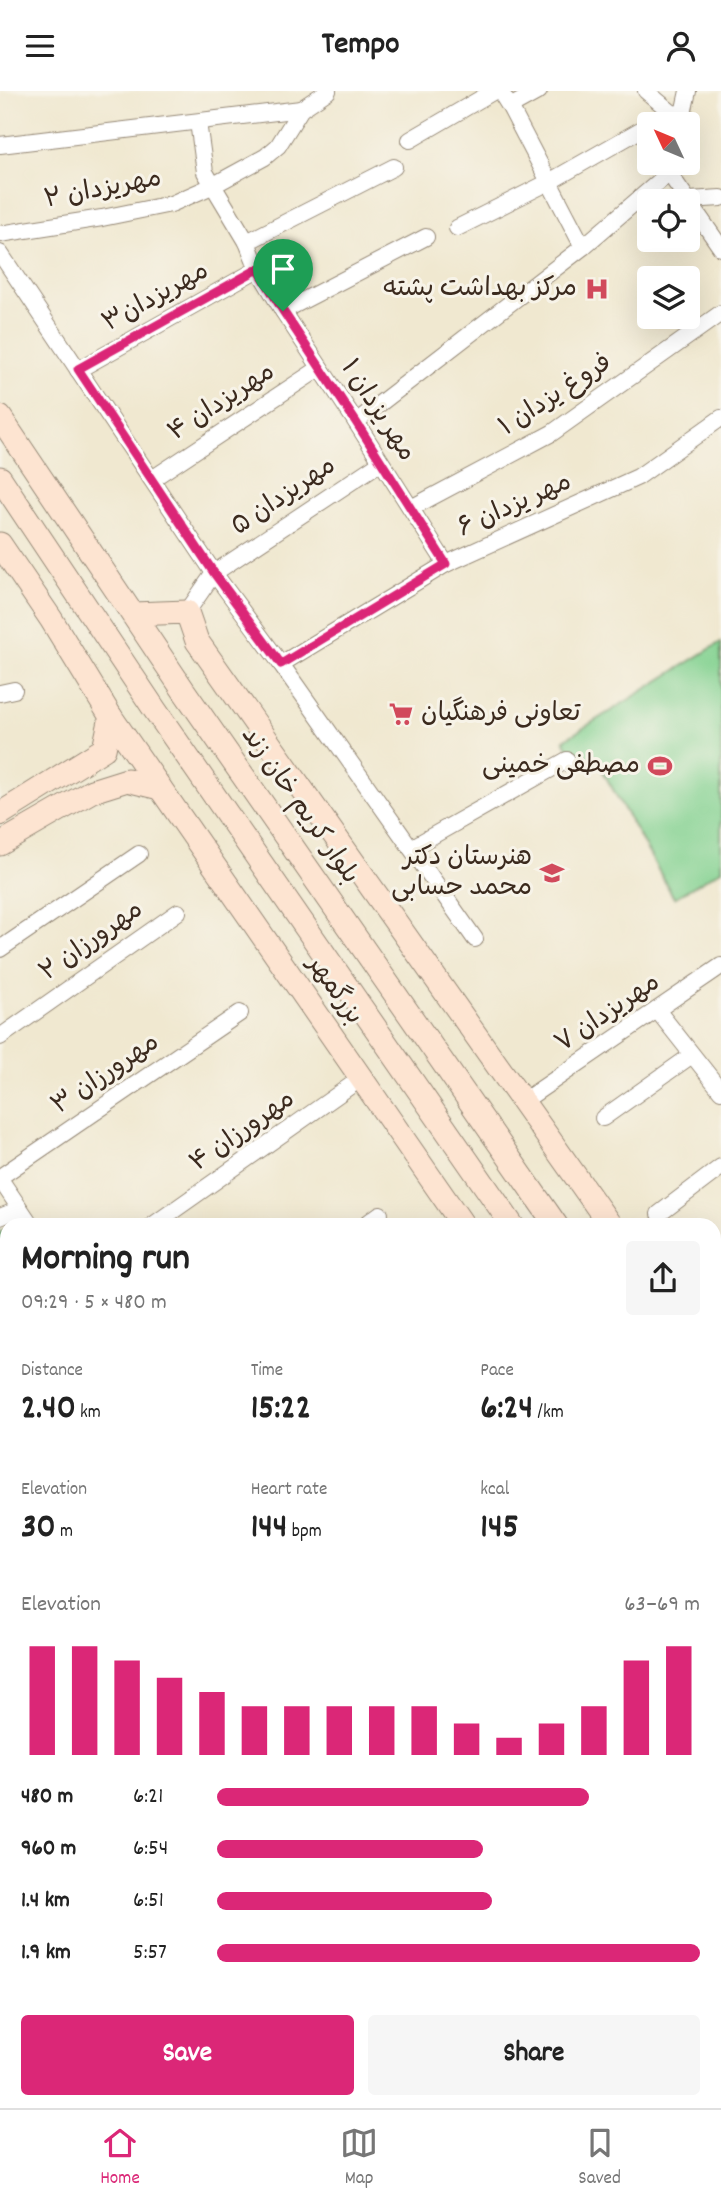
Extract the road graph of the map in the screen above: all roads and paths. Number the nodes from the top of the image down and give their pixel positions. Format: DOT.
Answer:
graph roads {
  1 [pos="328,91"];
  2 [pos="494,91"];
  3 [pos="500,91"];
  4 [pos="539,91"];
  5 [pos="646,91"];
  6 [pos="688,91"];
  7 [pos="510,107"];
  8 [pos="301,109"];
  9 [pos="673,112"];
  10 [pos="681,112"];
  11 [pos="198,122"];
  12 [pos="637,132"];
  13 [pos="411,140"];
  14 [pos="0,145"];
  15 [pos="394,167"];
  16 [pos="662,175"];
  17 [pos="549,182"];
  18 [pos="212,187"];
  19 [pos="721,198"];
  20 [pos="700,199"];
  21 [pos="700,217"];
  22 [pos="457,229"];
  23 [pos="0,234"];
  24 [pos="426,237"];
  25 [pos="247,242"];
  26 [pos="583,247"];
  27 [pos="721,248"];
  28 [pos="0,253"];
  29 [pos="258,269"];
  30 [pos="283,311"];
  31 [pos="721,313"];
  32 [pos="320,368"];
  33 [pos="78,369"];
  34 [pos="0,417"];
  35 [pos="721,418"];
  36 [pos="356,422"];
  37 [pos="381,462"];
  38 [pos="0,478"];
  39 [pos="152,479"];
  40 [pos="411,508"];
  41 [pos="0,544"];
  42 [pos="446,564"];
  43 [pos="214,573"];
  44 [pos="187,612"];
  45 [pos="133,614"];
  46 [pos="281,664"];
  47 [pos="111,717"];
  48 [pos="567,760"];
  49 [pos="160,788"];
  50 [pos="0,814"];
  51 [pos="0,844"];
  52 [pos="411,849"];
  53 [pos="139,854"];
  54 [pos="178,912"];
  55 [pos="475,939"];
  56 [pos="0,949"];
  57 [pos="721,966"];
  58 [pos="657,1010"];
  59 [pos="240,1013"];
  60 [pos="0,1037"];
  61 [pos="692,1055"];
  62 [pos="715,1072"];
  63 [pos="360,1079"];
  64 [pos="721,1091"];
  65 [pos="522,1102"];
  66 [pos="603,1118"];
  67 [pos="721,1167"];
  68 [pos="0,1178"];
  69 [pos="20,1209"];
  70 [pos="380,1214"];
  71 [pos="659,1214"];
  72 [pos="0,1217"];
  73 [pos="27,1218"];
  74 [pos="163,1218"];
  75 [pos="375,1218"];
  76 [pos="458,1218"];
  77 [pos="507,1218"];
  78 [pos="551,1218"];
  79 [pos="605,1218"];
  1 -- 8 [label="street"];
  2 -- 13 [label="street"];
  3 -- 7 [label="street"];
  4 -- 7 [label="street"];
  5 -- 9 [label="street"];
  6 -- 10 [label="street"];
  7 -- 17 [label="street"];
  8 -- 11 [label="street"];
  8 -- 18 [label="street, مهریزدان ۲"];
  11 -- 14 [label="street"];
  11 -- 18 [label="street, مهر یزدان ۱"];
  12 -- 17 [label="street"];
  15 -- 25 [label="street"];
  16 -- 26 [label="street"];
  17 -- 22 [label="street"];
  17 -- 26 [label="street"];
  18 -- 23 [label="street, مهریزدان ۲"];
  18 -- 25 [label="street, مهر یزدان ۱"];
  19 -- 20 [label="street"];
  21 -- 27 [label="street"];
  24 -- 30 [label="street"];
  25 -- 29 [label="street, مهر یزدان ۱"];
  26 -- 36 [label="street"];
  28 -- 33 [label="street"];
  29 -- 30 [label="street, مهر یزدان ۱"];
  29 -- 33 [label="street, مهریزدان۳"];
  30 -- 32 [label="street, مهر یزدان ۱"];
  31 -- 40 [label="street, فروغ یزدان ۱"];
  32 -- 36 [label="street, مهر یزدان ۱"];
  32 -- 39 [label="street, مهریزدان ۴"];
  33 -- 39 [label="street"];
  34 -- 45 [label="main road, بلوار کریم خان زند"];
  35 -- 42 [label="street, مهر یزدان ۶"];
  36 -- 37 [label="street, مهر یزدان ۱"];
  37 -- 40 [label="street, مهر یزدان ۱"];
  37 -- 43 [label="street, مهریزدان ۵"];
  38 -- 77 [label="main road"];
  39 -- 43 [label="street"];
  40 -- 42 [label="street, مهر یزدان ۱"];
  41 -- 47 [label="main road, بزرگمهر"];
  42 -- 46 [label="street, مهر یزدان ۶"];
  43 -- 44 [label="street"];
  43 -- 46 [label="street"];
  44 -- 45 [label="main road"];
  44 -- 65 [label="main road"];
  45 -- 78 [label="main road, بلوار کریم خان زند"];
  46 -- 52 [label="street"];
  47 -- 49 [label="main road, بزرگمهر"];
  47 -- 50 [label="main road"];
  48 -- 52 [label="street"];
  49 -- 51 [label="main road"];
  49 -- 63 [label="main road, بزرگمهر"];
  52 -- 55 [label="street"];
  53 -- 56 [label="street"];
  54 -- 60 [label="street, مهرورزان ۲"];
  57 -- 58 [label="street, مهریزدان ۷"];
  58 -- 61 [label="street"];
  58 -- 65 [label="street, مهریزدان ۷"];
  59 -- 68 [label="street, مهرورزان ۳"];
  61 -- 62 [label="street"];
  61 -- 66 [label="street"];
  62 -- 64 [label="street"];
  63 -- 74 [label="street, مهرورزان ۴"];
  63 -- 76 [label="main road, بزرگمهر"];
  65 -- 79 [label="main road"];
  67 -- 71 [label="street"];
  68 -- 69 [label="street"];
  69 -- 72 [label="street"];
  69 -- 73 [label="street"];
  70 -- 75 [label="street"];
}
